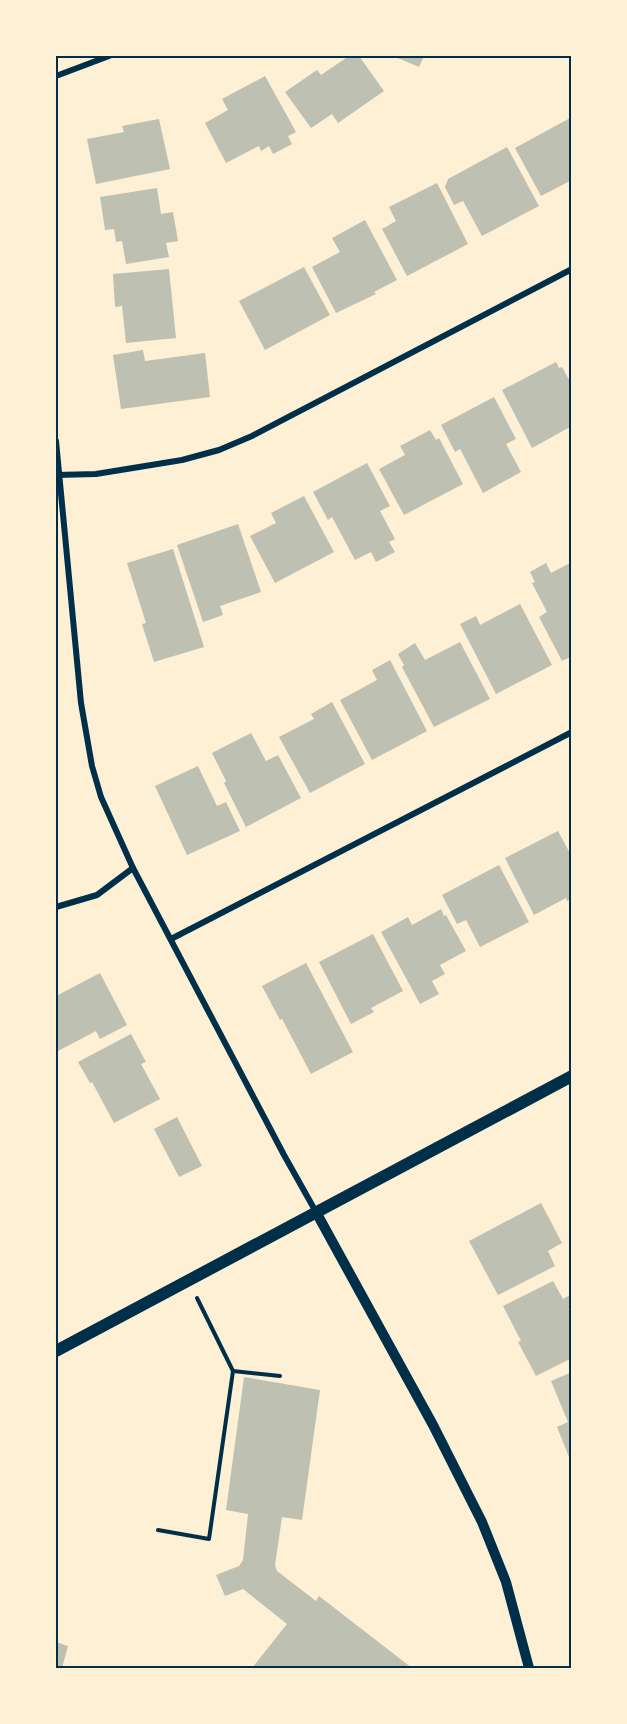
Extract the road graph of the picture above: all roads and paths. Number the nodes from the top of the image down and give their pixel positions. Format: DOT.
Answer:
graph roads {
  1 [pos="109,56"];
  2 [pos="56,76"];
  3 [pos="572,268"];
  4 [pos="56,441"];
  5 [pos="57,475"];
  6 [pos="572,732"];
  7 [pos="133,868"];
  8 [pos="56,907"];
  9 [pos="171,939"];
  10 [pos="572,1076"];
  11 [pos="316,1212"];
  12 [pos="188,1280"];
  13 [pos="56,1351"];
  14 [pos="233,1371"];
  15 [pos="280,1376"];
  16 [pos="158,1530"];
  17 [pos="529,1668"];
  1 -- 2 [label="street"];
  3 -- 5 [label="street"];
  4 -- 5 [label="street"];
  5 -- 7 [label="street"];
  6 -- 9 [label="street"];
  7 -- 8 [label="street"];
  7 -- 9 [label="street"];
  9 -- 11 [label="street"];
  10 -- 11 [label="main road"];
  11 -- 12 [label="main road"];
  11 -- 17 [label="street"];
  12 -- 13 [label="main road"];
  12 -- 14 [label="path"];
  14 -- 15 [label="path"];
  14 -- 16 [label="path"];
}
